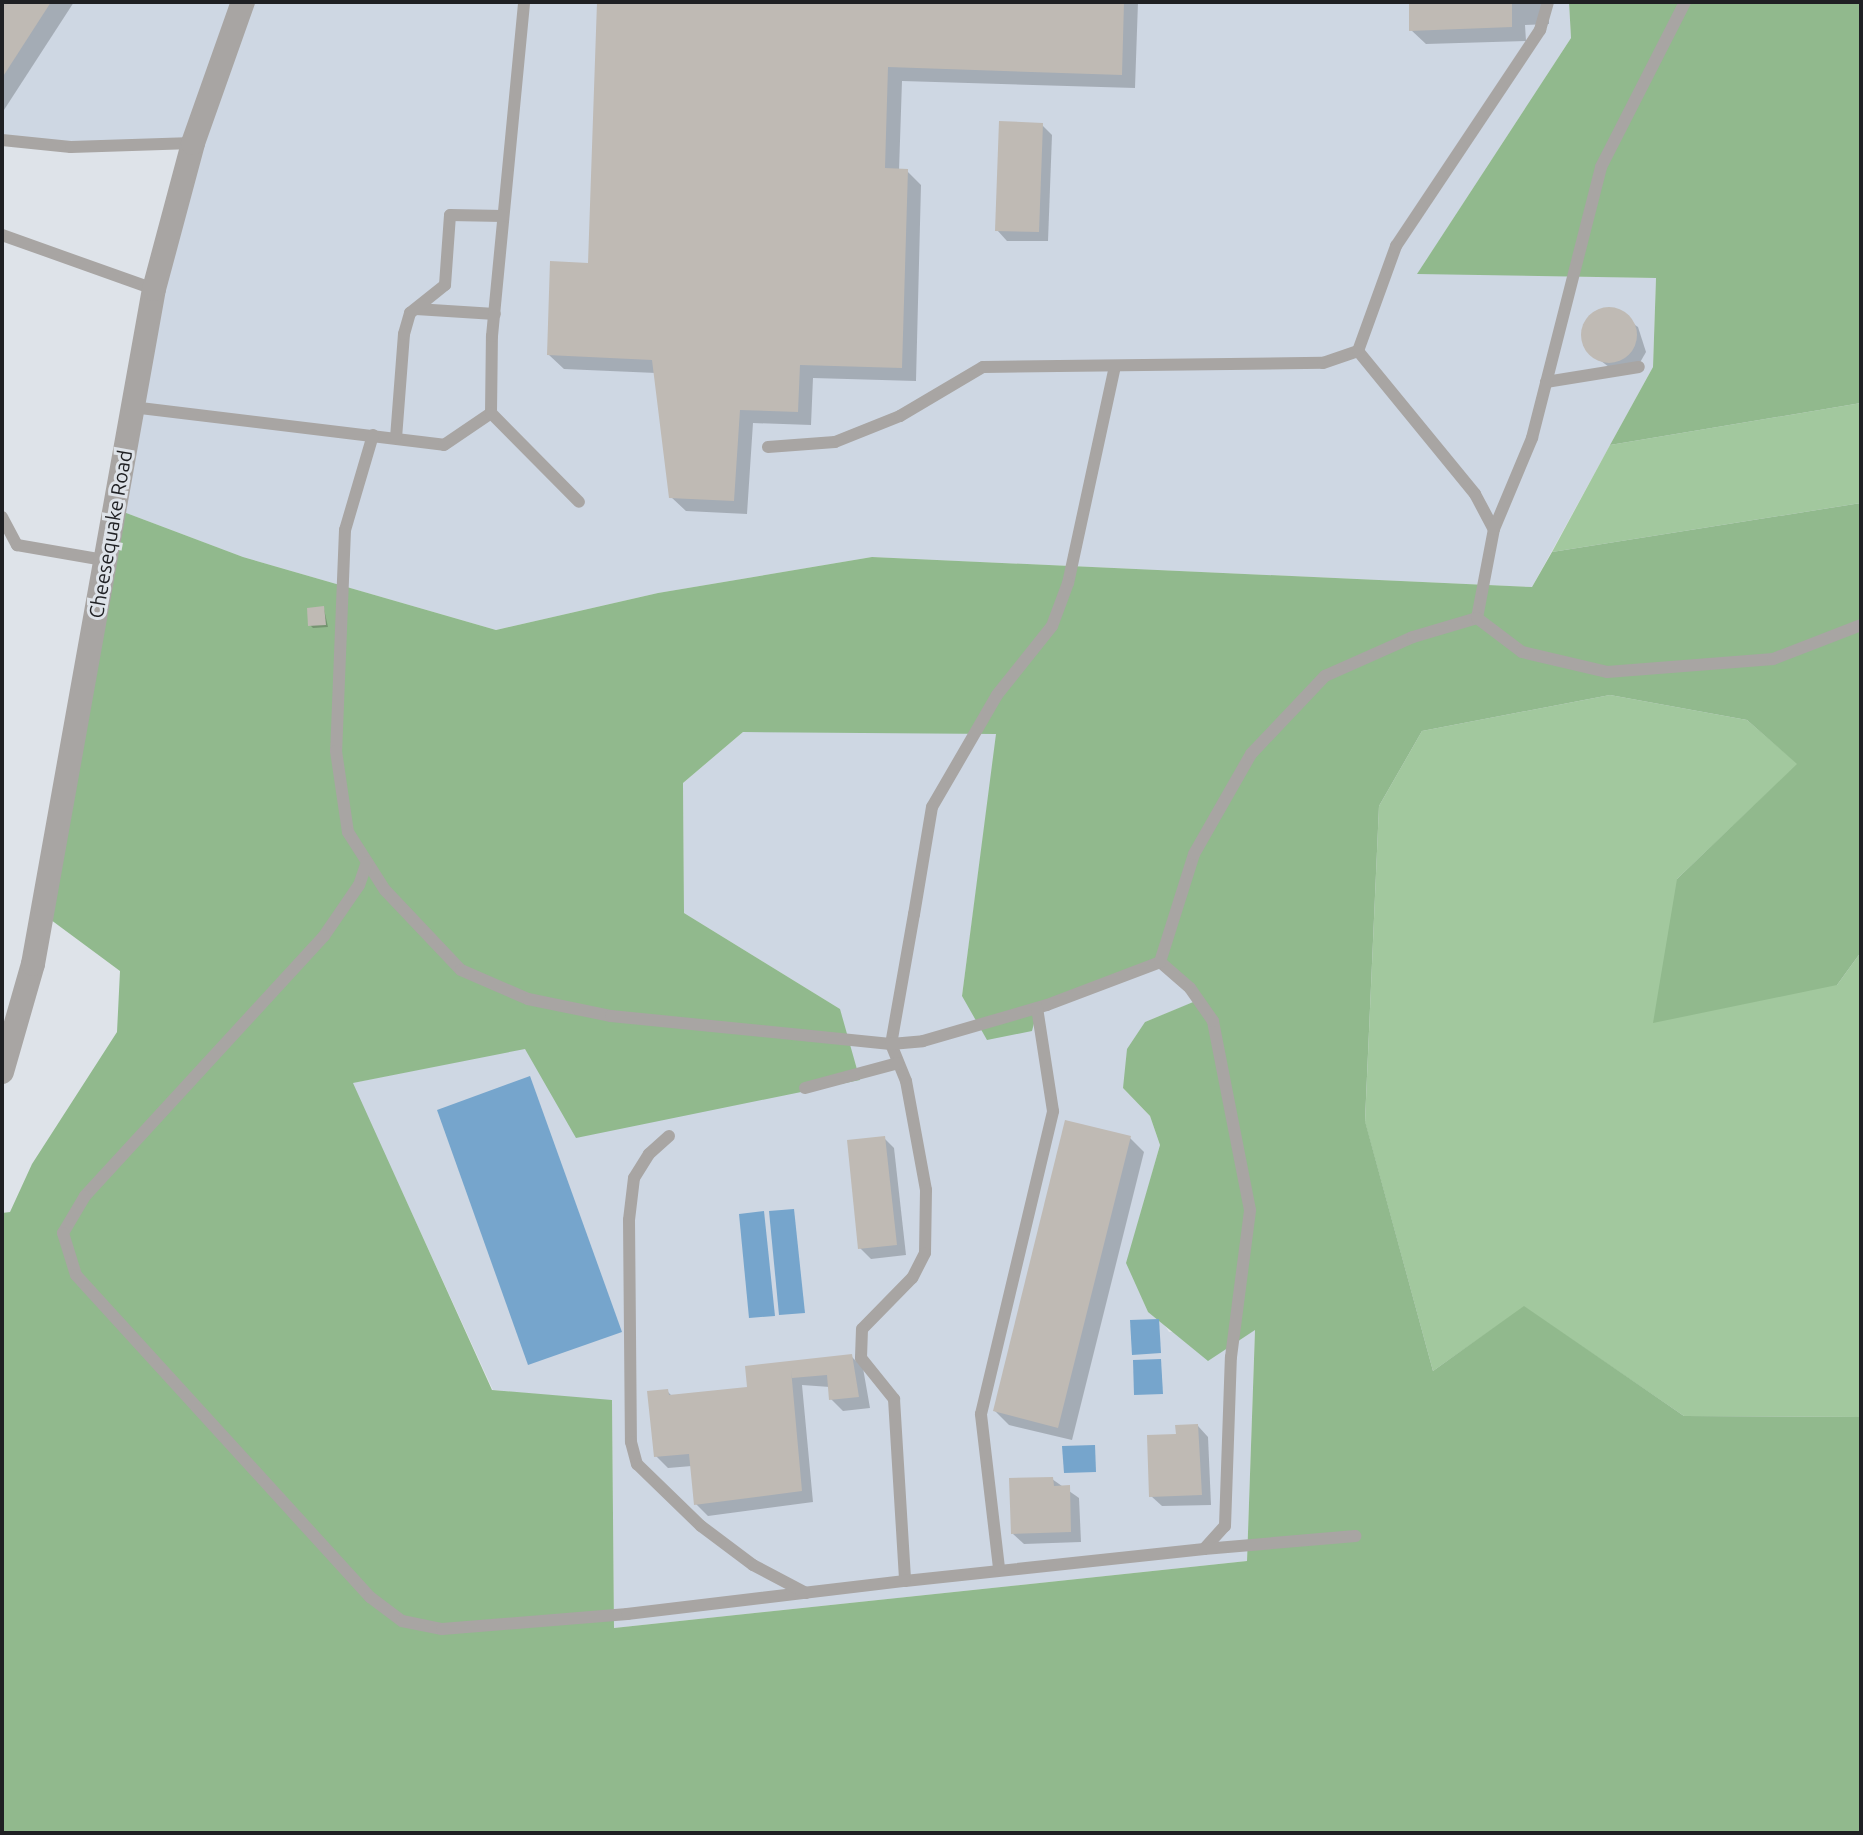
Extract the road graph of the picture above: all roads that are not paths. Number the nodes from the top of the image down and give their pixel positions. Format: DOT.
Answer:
graph roads {
  1 [pos="243,2"];
  2 [pos="524,2"];
  3 [pos="1548,2"];
  4 [pos="1685,2"];
  5 [pos="2,140"];
  6 [pos="193,143"];
  7 [pos="503,216"];
  8 [pos="2,235"];
  9 [pos="154,289"];
  10 [pos="416,309"];
  11 [pos="495,314"];
  12 [pos="1358,351"];
  13 [pos="1115,366"];
  14 [pos="1639,367"];
  15 [pos="1546,382"];
  16 [pos="132,407"];
  17 [pos="491,413"];
  18 [pos="373,435"];
  19 [pos="396,438"];
  20 [pos="768,447"];
  21 [pos="579,502"];
  22 [pos="2,517"];
  23 [pos="1494,529"];
  24 [pos="104,560"];
  25 [pos="1477,618"];
  26 [pos="1861,625"];
  27 [pos="367,862"];
  28 [pos="1160,962"];
  29 [pos="1037,1008"];
  30 [pos="891,1044"];
  31 [pos="898,1063"];
  32 [pos="2,1072"];
  33 [pos="805,1088"];
  34 [pos="669,1136"];
  35 [pos="1355,1536"];
  36 [pos="1204,1549"];
  37 [pos="999,1568"];
  38 [pos="905,1581"];
  39 [pos="806,1593"];
  1 -- 6 [label="street, Cheesequake Road"];
  2 -- 7 [label="lane"];
  3 -- 12 [label="lane"];
  4 -- 15 [label="lane"];
  5 -- 6 [label="lane"];
  6 -- 9 [label="street, Cheesequake Road"];
  7 -- 10 [label="lane"];
  7 -- 11 [label="lane"];
  8 -- 9 [label="lane"];
  9 -- 16 [label="street, Cheesequake Road"];
  10 -- 11 [label="lane"];
  10 -- 19 [label="lane"];
  11 -- 17 [label="lane"];
  12 -- 13 [label="lane"];
  12 -- 23 [label="lane"];
  13 -- 20 [label="lane"];
  13 -- 30 [label="lane"];
  14 -- 15 [label="lane"];
  15 -- 23 [label="lane"];
  16 -- 18 [label="lane"];
  16 -- 24 [label="street, Cheesequake Road"];
  17 -- 19 [label="lane"];
  17 -- 21 [label="lane"];
  18 -- 19 [label="lane"];
  18 -- 27 [label="lane"];
  22 -- 24 [label="lane"];
  23 -- 25 [label="lane"];
  24 -- 32 [label="street, Cheesequake Road"];
  25 -- 26 [label="lane"];
  25 -- 28 [label="lane"];
  27 -- 30 [label="lane"];
  27 -- 39 [label="lane"];
  28 -- 29 [label="lane"];
  28 -- 36 [label="lane"];
  29 -- 30 [label="lane"];
  29 -- 37 [label="lane"];
  30 -- 31 [label="lane"];
  31 -- 33 [label="lane"];
  31 -- 38 [label="lane"];
  34 -- 39 [label="lane"];
  35 -- 36 [label="lane"];
  36 -- 37 [label="lane"];
  37 -- 38 [label="lane"];
  38 -- 39 [label="lane"];
}
